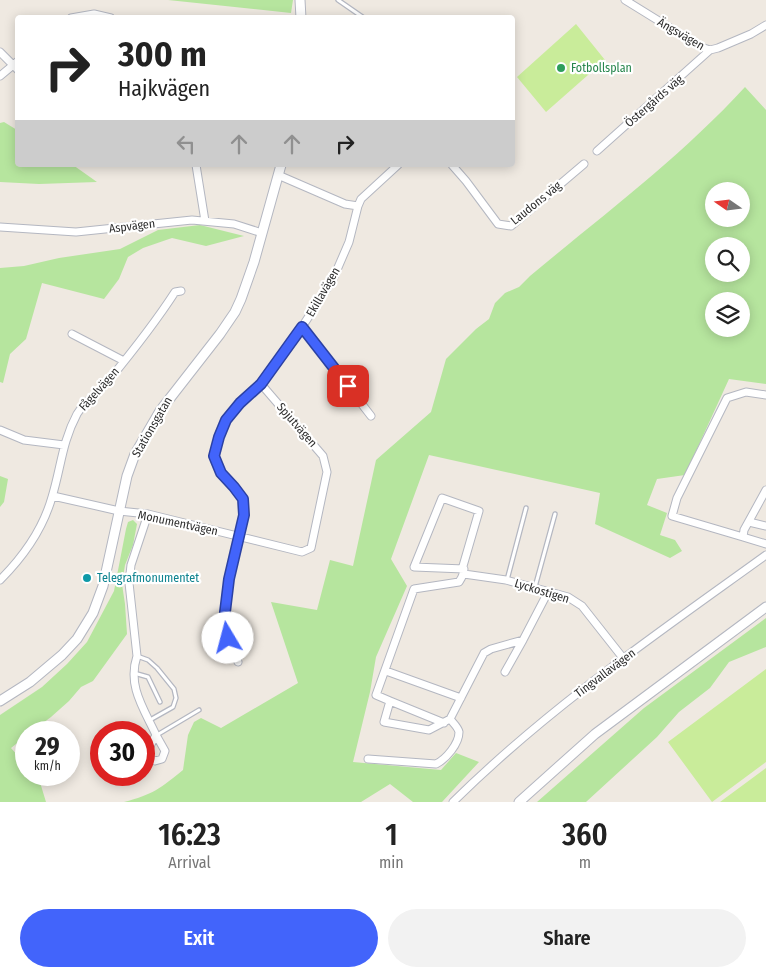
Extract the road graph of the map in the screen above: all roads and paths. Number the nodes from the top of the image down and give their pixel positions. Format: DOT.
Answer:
graph roads {
  1 [pos="300,0"];
  2 [pos="338,0"];
  3 [pos="625,0"];
  4 [pos="300,15"];
  5 [pos="360,15"];
  6 [pos="766,25"];
  7 [pos="710,50"];
  8 [pos="0,52"];
  9 [pos="15,65"];
  10 [pos="15,67"];
  11 [pos="0,76"];
  12 [pos="596,151"];
  13 [pos="584,164"];
  14 [pos="196,167"];
  15 [pos="280,167"];
  16 [pos="396,167"];
  17 [pos="454,167"];
  18 [pos="278,175"];
  19 [pos="358,206"];
  20 [pos="205,221"];
  21 [pos="0,227"];
  22 [pos="262,233"];
  23 [pos="181,291"];
  24 [pos="302,327"];
  25 [pos="72,334"];
  26 [pos="124,361"];
  27 [pos="261,384"];
  28 [pos="766,395"];
  29 [pos="371,416"];
  30 [pos="0,430"];
  31 [pos="64,445"];
  32 [pos="766,490"];
  33 [pos="53,496"];
  34 [pos="762,504"];
  35 [pos="526,508"];
  36 [pos="119,511"];
  37 [pos="148,514"];
  38 [pos="555,514"];
  39 [pos="749,522"];
  40 [pos="766,526"];
  41 [pos="240,537"];
  42 [pos="743,537"];
  43 [pos="766,544"];
  44 [pos="302,552"];
  45 [pos="766,555"];
  46 [pos="464,572"];
  47 [pos="0,580"];
  48 [pos="506,580"];
  49 [pos="535,588"];
  50 [pos="548,592"];
  51 [pos="766,608"];
  52 [pos="523,640"];
  53 [pos="137,656"];
  54 [pos="623,658"];
  55 [pos="238,662"];
  56 [pos="386,671"];
  57 [pos="506,672"];
  58 [pos="133,673"];
  59 [pos="461,698"];
  60 [pos="0,701"];
  61 [pos="390,701"];
  62 [pos="160,702"];
  63 [pos="199,710"];
  64 [pos="150,720"];
  65 [pos="447,721"];
  66 [pos="156,735"];
  67 [pos="368,759"];
  68 [pos="453,802"];
  69 [pos="519,802"];
  1 -- 4 [label="street"];
  2 -- 5 [label="lane"];
  3 -- 7 [label="street, Ängsvägen"];
  6 -- 7 [label="street, Ängsvägen"];
  7 -- 12 [label="street, Östergårds väg"];
  8 -- 9 [label="street"];
  10 -- 11 [label="street"];
  13 -- 17 [label="street, Laudons väg"];
  14 -- 20 [label="street"];
  15 -- 18 [label="street, Stationsgatan"];
  16 -- 19 [label="street"];
  18 -- 19 [label="street"];
  18 -- 22 [label="street, Stationsgatan"];
  19 -- 24 [label="street, Ekillavägen"];
  20 -- 21 [label="street, Aspvägen"];
  20 -- 22 [label="street, Aspvägen"];
  22 -- 36 [label="street, Stationsgatan"];
  23 -- 26 [label="street, Fågelvägen"];
  24 -- 27 [label="street, Ekillavägen"];
  24 -- 29 [label="street"];
  25 -- 26 [label="street"];
  26 -- 31 [label="street, Fågelvägen"];
  27 -- 41 [label="street, Ekillavägen"];
  27 -- 44 [label="street, Spjutvägen"];
  28 -- 42 [label="street"];
  30 -- 31 [label="street"];
  31 -- 33 [label="street, Fågelvägen"];
  32 -- 34 [label="street"];
  33 -- 36 [label="street, Monumentvägen"];
  33 -- 47 [label="street, Fågelvägen"];
  34 -- 39 [label="street"];
  35 -- 48 [label="lane"];
  36 -- 37 [label="street, Monumentvägen"];
  36 -- 60 [label="street, Stationsgatan"];
  37 -- 41 [label="street, Monumentvägen"];
  37 -- 53 [label="street"];
  38 -- 49 [label="lane"];
  39 -- 40 [label="street"];
  39 -- 42 [label="street"];
  41 -- 44 [label="street, Monumentvägen"];
  41 -- 55 [label="street, Ekillavägen"];
  42 -- 43 [label="street"];
  45 -- 54 [label="street, Tingvallavägen"];
  46 -- 46 [label="street, Lyckostigen"];
  46 -- 48 [label="street, Lyckostigen"];
  46 -- 56 [label="street"];
  48 -- 49 [label="street, Lyckostigen"];
  49 -- 50 [label="street, Lyckostigen"];
  50 -- 52 [label="street"];
  50 -- 54 [label="street, Lyckostigen"];
  51 -- 69 [label="street"];
  52 -- 57 [label="street"];
  52 -- 59 [label="street"];
  53 -- 58 [label="street"];
  53 -- 64 [label="lane"];
  54 -- 68 [label="street, Tingvallavägen"];
  56 -- 59 [label="street"];
  56 -- 61 [label="street"];
  58 -- 62 [label="lane"];
  58 -- 64 [label="street"];
  59 -- 65 [label="street"];
  61 -- 65 [label="street"];
  61 -- 65 [label="street"];
  63 -- 66 [label="lane"];
  64 -- 66 [label="street"];
  65 -- 67 [label="street"];
}
